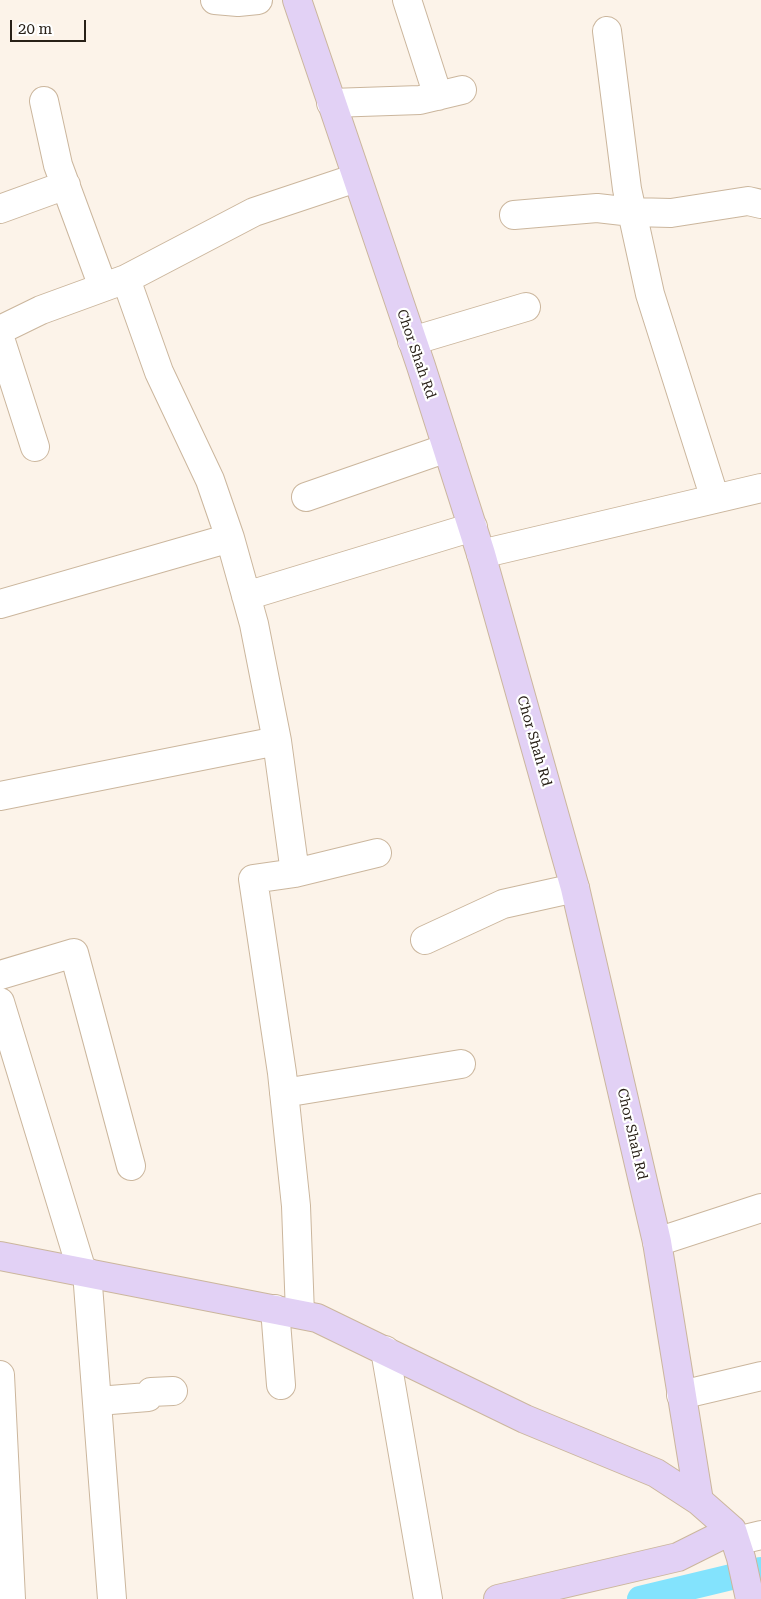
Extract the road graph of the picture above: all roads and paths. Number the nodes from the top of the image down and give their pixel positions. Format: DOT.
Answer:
graph roads {
  1 [pos="215,0"];
  2 [pos="258,0"];
  3 [pos="297,0"];
  4 [pos="407,0"];
  5 [pos="607,31"];
  6 [pos="44,101"];
  7 [pos="331,103"];
  8 [pos="356,178"];
  9 [pos="66,185"];
  10 [pos="761,204"];
  11 [pos="0,209"];
  12 [pos="632,212"];
  13 [pos="514,215"];
  14 [pos="114,283"];
  15 [pos="526,306"];
  16 [pos="0,330"];
  17 [pos="0,338"];
  18 [pos="412,342"];
  19 [pos="35,447"];
  20 [pos="447,448"];
  21 [pos="761,488"];
  22 [pos="306,497"];
  23 [pos="715,499"];
  24 [pos="473,527"];
  25 [pos="230,538"];
  26 [pos="482,554"];
  27 [pos="246,596"];
  28 [pos="2,598"];
  29 [pos="277,741"];
  30 [pos="0,796"];
  31 [pos="377,853"];
  32 [pos="295,873"];
  33 [pos="575,888"];
  34 [pos="425,940"];
  35 [pos="0,975"];
  36 [pos="0,1002"];
  37 [pos="4,1032"];
  38 [pos="461,1064"];
  39 [pos="284,1094"];
  40 [pos="131,1166"];
  41 [pos="761,1208"];
  42 [pos="657,1242"];
  43 [pos="0,1256"];
  44 [pos="85,1271"];
  45 [pos="288,1312"];
  46 [pos="385,1350"];
  47 [pos="0,1375"];
  48 [pos="761,1376"];
  49 [pos="281,1385"];
  50 [pos="173,1391"];
  51 [pos="681,1395"];
  52 [pos="98,1401"];
  53 [pos="699,1501"];
  54 [pos="742,1541"];
  55 [pos="749,1595"];
  56 [pos="11,1599"];
  57 [pos="112,1599"];
  58 [pos="428,1599"];
  59 [pos="498,1599"];
  1 -- 2 [label="street"];
  3 -- 7 [label="street, Chor Shah Rd"];
  4 -- 7 [label="street"];
  5 -- 12 [label="street"];
  6 -- 9 [label="street"];
  7 -- 8 [label="street, Chor Shah Rd"];
  8 -- 14 [label="street"];
  8 -- 18 [label="street, Chor Shah Rd"];
  9 -- 11 [label="street"];
  9 -- 14 [label="street"];
  10 -- 12 [label="street"];
  12 -- 13 [label="street"];
  12 -- 23 [label="street"];
  14 -- 16 [label="street"];
  14 -- 25 [label="street"];
  15 -- 18 [label="street"];
  17 -- 19 [label="street"];
  18 -- 20 [label="street, Chor Shah Rd"];
  20 -- 22 [label="street"];
  20 -- 24 [label="street, Chor Shah Rd"];
  21 -- 23 [label="street"];
  23 -- 26 [label="street"];
  24 -- 26 [label="street, Chor Shah Rd"];
  24 -- 27 [label="street"];
  25 -- 27 [label="street"];
  25 -- 28 [label="street"];
  26 -- 33 [label="street, Chor Shah Rd"];
  27 -- 29 [label="street"];
  29 -- 30 [label="street"];
  29 -- 32 [label="street"];
  31 -- 32 [label="street"];
  32 -- 39 [label="street"];
  33 -- 34 [label="street"];
  33 -- 42 [label="street, Chor Shah Rd"];
  35 -- 40 [label="street"];
  36 -- 37 [label="street"];
  37 -- 44 [label="street"];
  38 -- 39 [label="street"];
  39 -- 45 [label="street"];
  41 -- 42 [label="street"];
  42 -- 51 [label="street, Chor Shah Rd"];
  43 -- 44 [label="street"];
  44 -- 45 [label="street"];
  44 -- 52 [label="street"];
  45 -- 46 [label="street"];
  45 -- 49 [label="street"];
  46 -- 53 [label="street"];
  46 -- 58 [label="street"];
  47 -- 56 [label="street"];
  48 -- 51 [label="street"];
  50 -- 52 [label="street"];
  51 -- 53 [label="street, Chor Shah Rd"];
  52 -- 57 [label="street"];
  53 -- 54 [label="street"];
  54 -- 55 [label="street"];
  54 -- 59 [label="street"];
}
